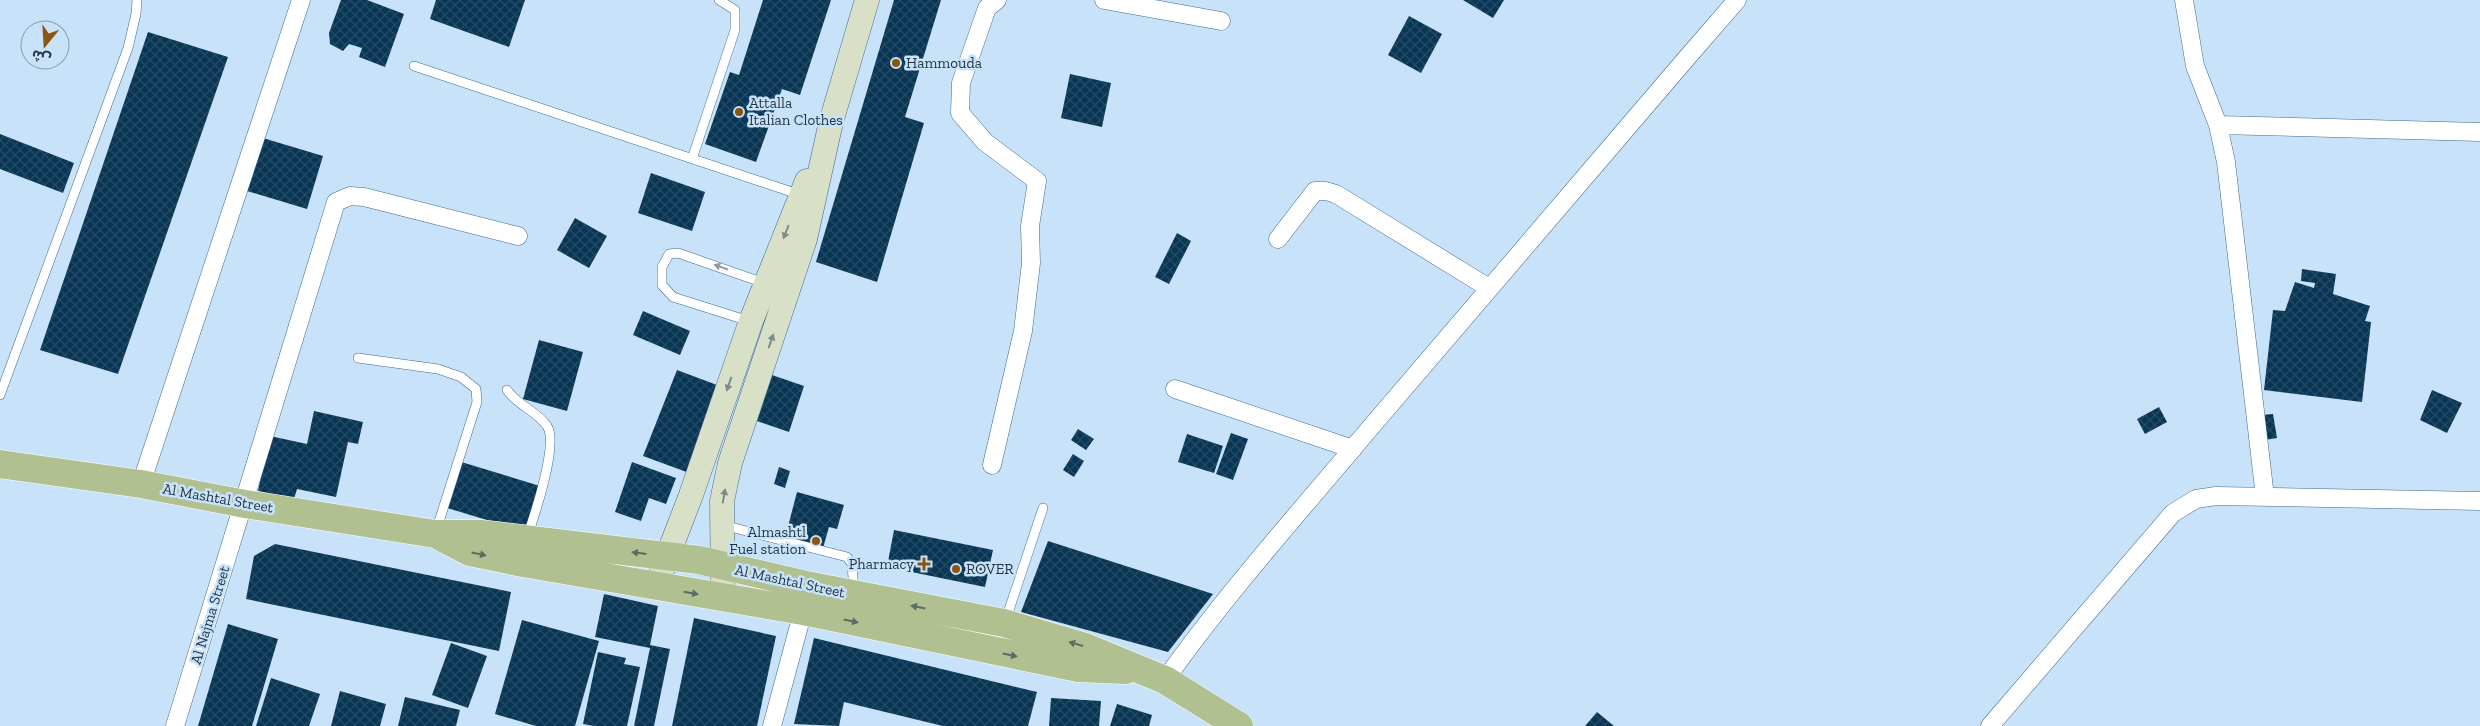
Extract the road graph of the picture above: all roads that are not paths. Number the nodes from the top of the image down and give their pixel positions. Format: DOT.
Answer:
graph roads {
  1 [pos="137,0"];
  2 [pos="301,0"];
  3 [pos="719,0"];
  4 [pos="867,0"];
  5 [pos="997,0"];
  6 [pos="1104,0"];
  7 [pos="1737,0"];
  8 [pos="2184,0"];
  9 [pos="1221,21"];
  10 [pos="414,66"];
  11 [pos="831,122"];
  12 [pos="2218,125"];
  13 [pos="2480,132"];
  14 [pos="692,159"];
  15 [pos="802,195"];
  16 [pos="518,236"];
  17 [pos="1278,239"];
  18 [pos="767,284"];
  19 [pos="1489,288"];
  20 [pos="751,322"];
  21 [pos="358,358"];
  22 [pos="1175,389"];
  23 [pos="507,390"];
  24 [pos="0,396"];
  25 [pos="1353,449"];
  26 [pos="0,464"];
  27 [pos="992,465"];
  28 [pos="141,484"];
  29 [pos="2265,497"];
  30 [pos="2480,501"];
  31 [pos="245,504"];
  32 [pos="1043,508"];
  33 [pos="722,524"];
  34 [pos="435,534"];
  35 [pos="527,540"];
  36 [pos="666,556"];
  37 [pos="724,567"];
  38 [pos="656,586"];
  39 [pos="854,594"];
  40 [pos="723,597"];
  41 [pos="802,611"];
  42 [pos="1004,623"];
  43 [pos="1137,670"];
  44 [pos="1165,680"];
  45 [pos="175,726"];
  46 [pos="772,726"];
  47 [pos="1239,726"];
  48 [pos="1990,726"];
  1 -- 24 [label="lane"];
  2 -- 28 [label="street"];
  3 -- 14 [label="lane"];
  4 -- 11 [label="main road"];
  5 -- 27 [label="street"];
  6 -- 9 [label="street"];
  7 -- 19 [label="street"];
  8 -- 12 [label="street"];
  10 -- 14 [label="lane"];
  11 -- 15 [label="main road"];
  33 -- 11 [label="main road, one-way"];
  12 -- 13 [label="street"];
  12 -- 29 [label="street"];
  14 -- 15 [label="lane"];
  15 -- 18 [label="main road, one-way"];
  16 -- 31 [label="street, Al Najma Street"];
  17 -- 19 [label="street"];
  18 -- 20 [label="main road"];
  18 -- 20 [label="lane, one-way"];
  19 -- 25 [label="street"];
  20 -- 36 [label="main road, one-way"];
  21 -- 34 [label="lane"];
  22 -- 25 [label="street"];
  23 -- 35 [label="lane"];
  25 -- 44 [label="street"];
  26 -- 28 [label="main road, Al Mashtal Street"];
  28 -- 31 [label="main road, Al Mashtal Street"];
  29 -- 30 [label="street"];
  29 -- 48 [label="street"];
  31 -- 34 [label="main road, Al Mashtal Street"];
  31 -- 45 [label="street, Al Najma Street"];
  32 -- 42 [label="lane"];
  33 -- 37 [label="main road"];
  33 -- 39 [label="lane"];
  34 -- 35 [label="main road, Al Mashtal Street"];
  34 -- 38 [label="main road, Al Mashtal Street, one-way"];
  36 -- 35 [label="main road, Al Mashtal Street, one-way"];
  36 -- 37 [label="main road, Al Mashtal Street"];
  36 -- 38 [label="main road"];
  37 -- 39 [label="main road, Al Mashtal Street"];
  37 -- 40 [label="main road"];
  38 -- 40 [label="main road, Al Mashtal Street, one-way"];
  42 -- 39 [label="main road, Al Mashtal Street, one-way"];
  40 -- 41 [label="main road, Al Mashtal Street"];
  41 -- 43 [label="main road, Al Mashtal Street, one-way"];
  41 -- 46 [label="street"];
  43 -- 42 [label="main road, Al Mashtal Street, one-way"];
  43 -- 44 [label="main road, Al Mashtal Street"];
  44 -- 47 [label="main road, Al Mashtal Street"];
}
